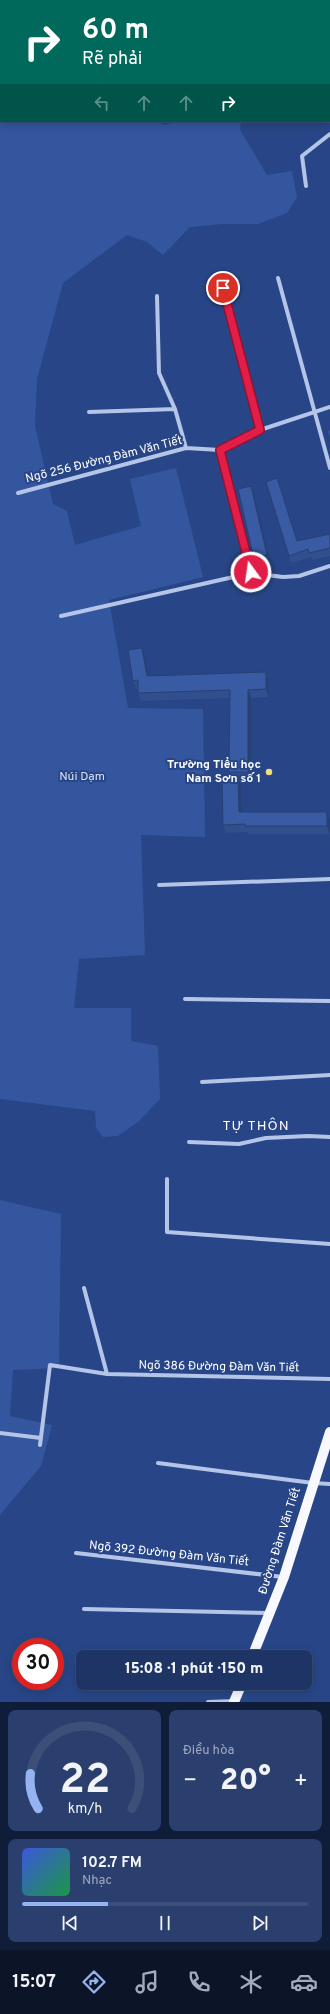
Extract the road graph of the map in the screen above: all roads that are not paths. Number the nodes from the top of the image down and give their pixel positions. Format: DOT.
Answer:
graph roads {
  1 [pos="330,134"];
  2 [pos="306,186"];
  3 [pos="278,278"];
  4 [pos="223,288"];
  5 [pos="157,296"];
  6 [pos="330,407"];
  7 [pos="174,409"];
  8 [pos="89,412"];
  9 [pos="315,412"];
  10 [pos="260,430"];
  11 [pos="186,448"];
  12 [pos="220,450"];
  13 [pos="330,468"];
  14 [pos="18,493"];
  15 [pos="330,566"];
  16 [pos="251,572"];
  17 [pos="61,616"];
  18 [pos="330,879"];
  19 [pos="159,885"];
  20 [pos="185,999"];
  21 [pos="330,1001"];
  22 [pos="330,1075"];
  23 [pos="202,1082"];
  24 [pos="330,1137"];
  25 [pos="189,1142"];
  26 [pos="167,1179"];
  27 [pos="330,1244"];
  28 [pos="84,1288"];
  29 [pos="107,1374"];
  30 [pos="330,1379"];
  31 [pos="330,1432"];
  32 [pos="0,1433"];
  33 [pos="41,1438"];
  34 [pos="40,1445"];
  35 [pos="158,1463"];
  36 [pos="313,1483"];
  37 [pos="330,1484"];
  38 [pos="76,1553"];
  39 [pos="284,1577"];
  40 [pos="84,1610"];
  41 [pos="270,1613"];
  42 [pos="255,1650"];
  43 [pos="239,1690"];
  44 [pos="235,1701"];
  45 [pos="208,1702"];
  1 -- 2 [label="street"];
  3 -- 9 [label="street"];
  4 -- 10 [label="street"];
  5 -- 7 [label="street"];
  6 -- 9 [label="street, Ngõ 256 Đường Đàm Văn Tiết"];
  7 -- 8 [label="street"];
  7 -- 11 [label="street"];
  9 -- 10 [label="street, Ngõ 256 Đường Đàm Văn Tiết"];
  9 -- 13 [label="street"];
  10 -- 12 [label="street, Ngõ 256 Đường Đàm Văn Tiết"];
  11 -- 12 [label="street, Ngõ 256 Đường Đàm Văn Tiết"];
  11 -- 14 [label="street, Ngõ 256 Đường Đàm Văn Tiết"];
  12 -- 16 [label="street"];
  15 -- 16 [label="street"];
  16 -- 17 [label="street"];
  18 -- 19 [label="street"];
  20 -- 21 [label="street"];
  22 -- 23 [label="street"];
  24 -- 25 [label="street"];
  26 -- 27 [label="street"];
  28 -- 29 [label="street"];
  29 -- 30 [label="street, Ngõ 386 Đường Đàm Văn Tiết"];
  29 -- 33 [label="street, Ngõ 386 Đường Đàm Văn Tiết"];
  31 -- 36 [label="main road, Đường Đàm Văn Tiết"];
  32 -- 33 [label="street"];
  33 -- 34 [label="street, Ngõ 386 Đường Đàm Văn Tiết"];
  35 -- 36 [label="street"];
  36 -- 37 [label="street"];
  36 -- 39 [label="main road, Đường Đàm Văn Tiết"];
  38 -- 39 [label="street, Ngõ 392 Đường Đàm Văn Tiết"];
  39 -- 41 [label="main road, Đường Đàm Văn Tiết"];
  40 -- 41 [label="street"];
  41 -- 42 [label="main road, Đường Đàm Văn Tiết"];
  43 -- 44 [label="main road"];
  44 -- 45 [label="street"];
}
